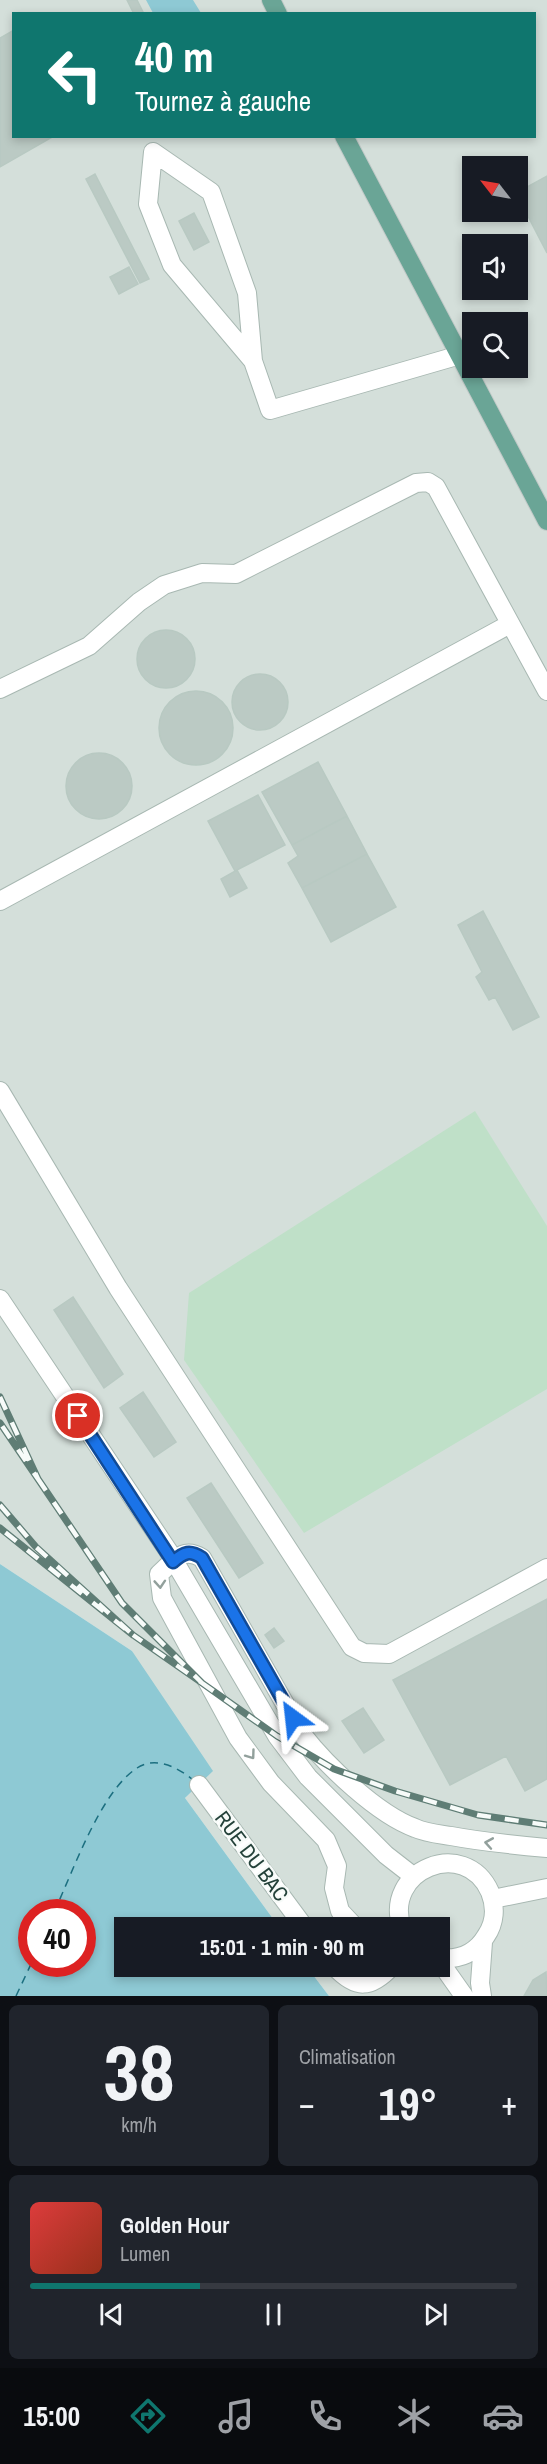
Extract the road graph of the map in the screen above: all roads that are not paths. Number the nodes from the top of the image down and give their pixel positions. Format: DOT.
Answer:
graph roads {
  1 [pos="345,138"];
  2 [pos="460,355"];
  3 [pos="253,362"];
  4 [pos="547,520"];
  5 [pos="510,624"];
  6 [pos="0,689"];
  7 [pos="547,691"];
  8 [pos="0,901"];
  9 [pos="0,1091"];
  10 [pos="0,1299"];
  11 [pos="173,1562"];
  12 [pos="547,1568"];
  13 [pos="199,1785"];
  14 [pos="547,1848"];
  15 [pos="413,1876"];
  16 [pos="547,1888"];
  17 [pos="493,1899"];
  18 [pos="297,1917"];
  19 [pos="346,1917"];
  20 [pos="399,1917"];
  21 [pos="483,1942"];
  22 [pos="450,1958"];
  23 [pos="450,1975"];
  24 [pos="344,1977"];
  25 [pos="383,1977"];
  26 [pos="464,1996"];
  27 [pos="482,1996"];
  1 -- 2 [label="main road"];
  2 -- 3 [label="street"];
  2 -- 4 [label="main road"];
  3 -- 3 [label="street"];
  5 -- 6 [label="street"];
  5 -- 7 [label="street"];
  5 -- 8 [label="street"];
  9 -- 12 [label="street"];
  10 -- 11 [label="street"];
  14 -- 11 [label="street, one-way"];
  11 -- 15 [label="street"];
  11 -- 19 [label="street, one-way"];
  13 -- 18 [label="street, RUE DU BAC"];
  15 -- 17 [label="street"];
  15 -- 20 [label="street"];
  16 -- 17 [label="street"];
  17 -- 21 [label="street"];
  21 -- 22 [label="street"];
  21 -- 27 [label="street"];
  23 -- 26 [label="street"];
  24 -- 25 [label="street"];
}
